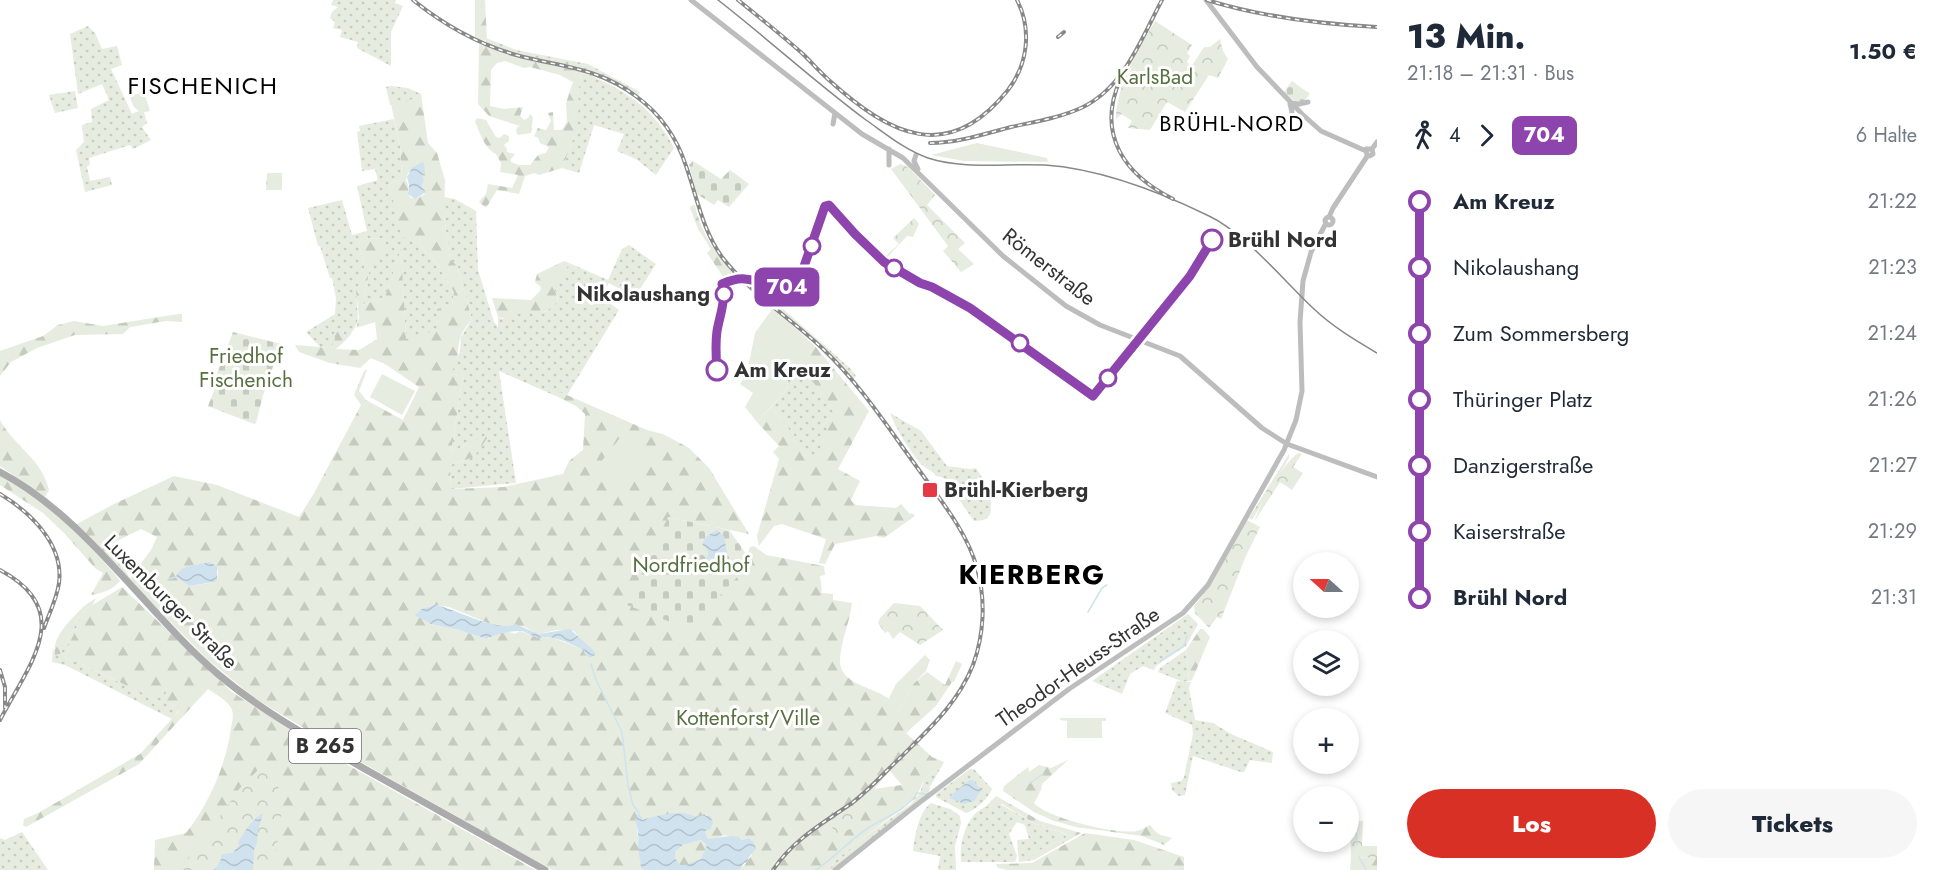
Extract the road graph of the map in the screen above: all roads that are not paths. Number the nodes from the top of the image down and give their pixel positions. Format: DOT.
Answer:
graph roads {
  1 [pos="691,0"];
  2 [pos="1206,0"];
  3 [pos="797,83"];
  4 [pos="1290,103"];
  5 [pos="835,113"];
  6 [pos="1307,119"];
  7 [pos="843,120"];
  8 [pos="1289,120"];
  9 [pos="875,141"];
  10 [pos="1377,142"];
  11 [pos="889,149"];
  12 [pos="1367,153"];
  13 [pos="916,154"];
  14 [pos="889,165"];
  15 [pos="924,178"];
  16 [pos="1292,431"];
  17 [pos="1275,437"];
  18 [pos="1287,444"];
  19 [pos="1300,450"];
  20 [pos="1280,457"];
  21 [pos="0,472"];
  22 [pos="1377,477"];
  23 [pos="545,870"];
  24 [pos="835,870"];
  1 -- 3 [label="main road, Römerstraße"];
  2 -- 4 [label="main road"];
  3 -- 5 [label="main road, Römerstraße"];
  3 -- 9 [label="main road, Römerstraße"];
  4 -- 6 [label="main road"];
  4 -- 6 [label="main road"];
  4 -- 8 [label="main road"];
  5 -- 7 [label="main road, Römerstraße"];
  5 -- 7 [label="main road"];
  6 -- 12 [label="main road"];
  7 -- 9 [label="main road, Römerstraße"];
  9 -- 11 [label="main road, Römerstraße"];
  10 -- 12 [label="main road"];
  11 -- 14 [label="main road"];
  11 -- 15 [label="main road, Römerstraße"];
  12 -- 16 [label="main road, Theodor-Heuss-Straße"];
  13 -- 15 [label="main road"];
  15 -- 17 [label="main road, Römerstraße"];
  16 -- 17 [label="main road"];
  16 -- 18 [label="main road, Theodor-Heuss-Straße"];
  16 -- 19 [label="main road"];
  17 -- 18 [label="main road, Römerstraße"];
  17 -- 20 [label="main road"];
  18 -- 19 [label="main road, Römerstraße"];
  18 -- 20 [label="main road, Theodor-Heuss-Straße"];
  19 -- 20 [label="main road"];
  19 -- 22 [label="main road, Römerstraße"];
  20 -- 24 [label="main road, Theodor-Heuss-Straße"];
  21 -- 23 [label="main road, Luxemburger Straße / B 265"];
}
